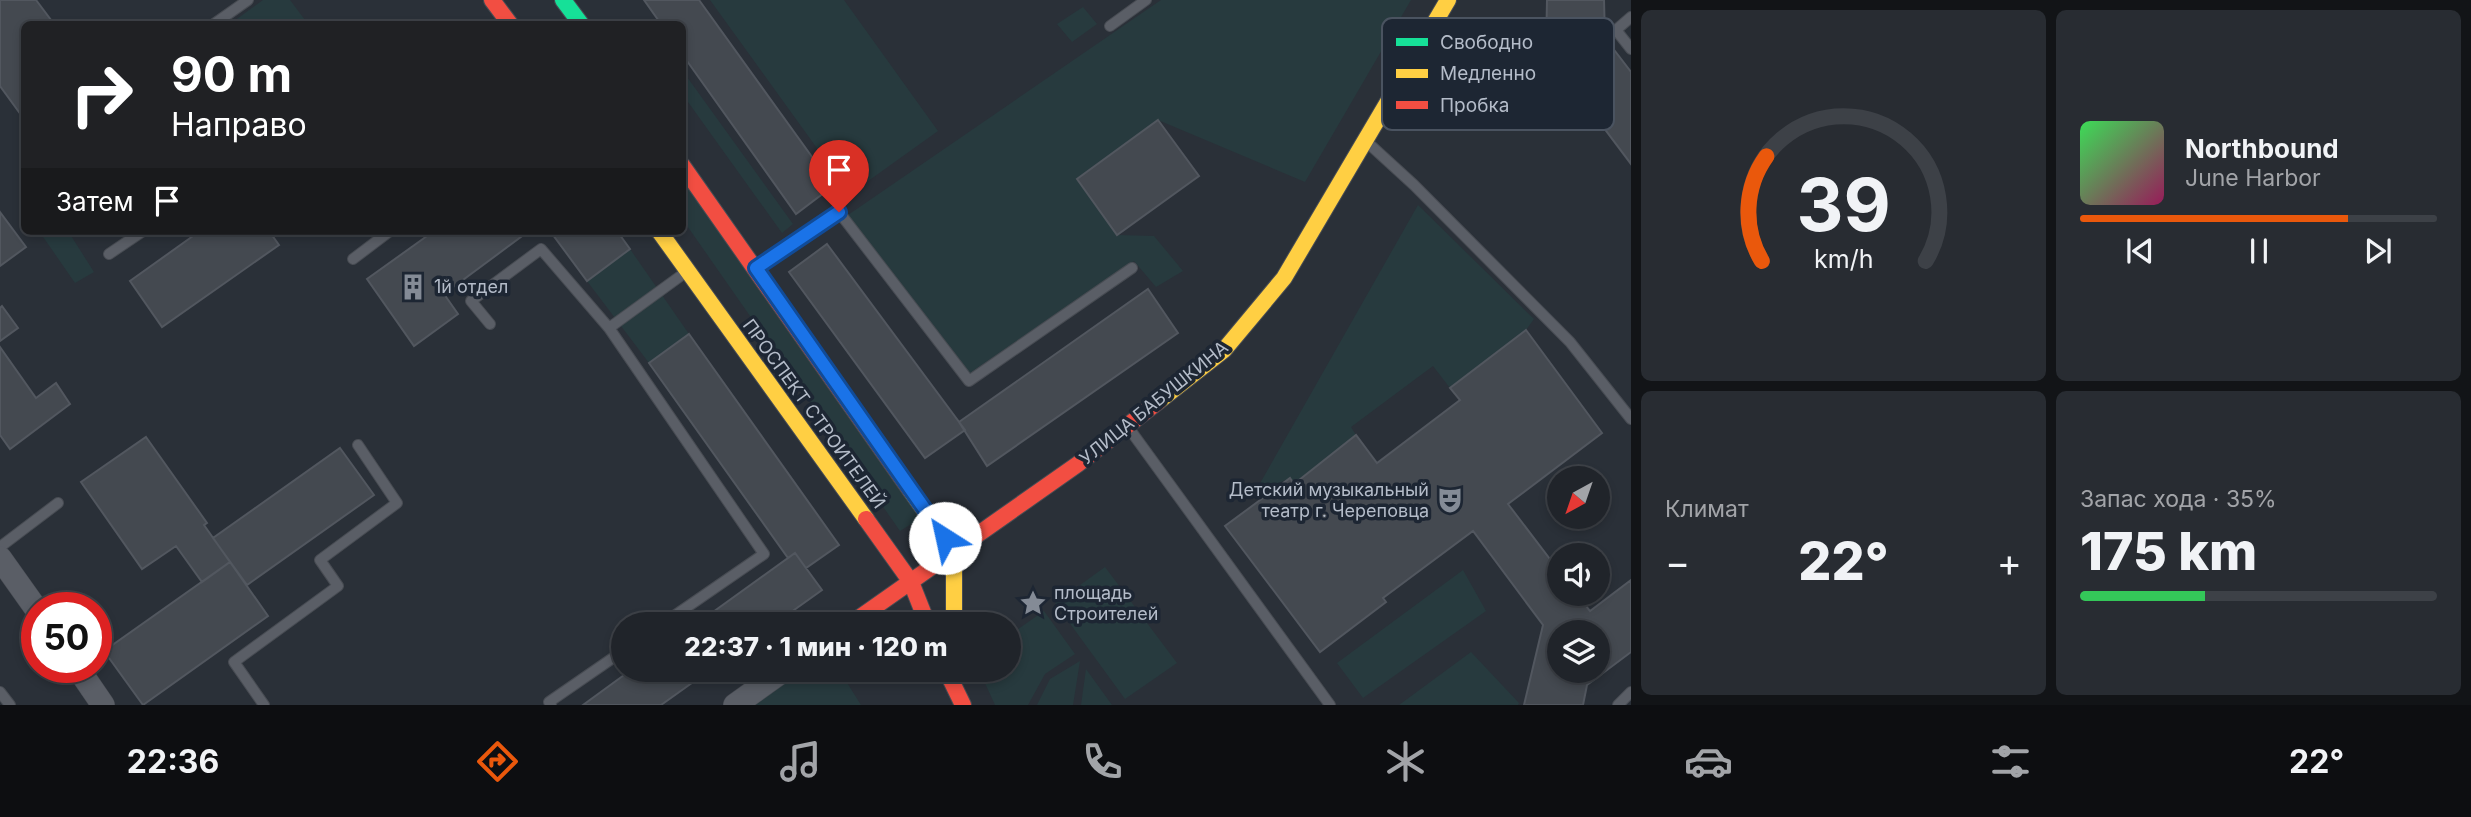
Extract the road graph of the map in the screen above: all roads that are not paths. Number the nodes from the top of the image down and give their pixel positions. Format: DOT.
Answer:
graph roads {
  1 [pos="248,0"];
  2 [pos="492,0"];
  3 [pos="564,0"];
  4 [pos="1146,0"];
  5 [pos="1448,0"];
  6 [pos="1631,17"];
  7 [pos="1437,18"];
  8 [pos="218,21"];
  9 [pos="508,21"];
  10 [pos="579,21"];
  11 [pos="1110,26"];
  12 [pos="1631,49"];
  13 [pos="1382,112"];
  14 [pos="1365,141"];
  15 [pos="686,171"];
  16 [pos="137,235"];
  17 [pos="385,235"];
  18 [pos="662,235"];
  19 [pos="109,254"];
  20 [pos="353,259"];
  21 [pos="756,268"];
  22 [pos="1132,268"];
  23 [pos="688,271"];
  24 [pos="490,324"];
  25 [pos="609,328"];
  26 [pos="1631,418"];
  27 [pos="1127,426"];
  28 [pos="358,445"];
  29 [pos="58,503"];
  30 [pos="0,547"];
  31 [pos="954,552"];
  32 [pos="0,558"];
  33 [pos="911,582"];
  34 [pos="24,592"];
  35 [pos="680,612"];
  36 [pos="868,612"];
  37 [pos="923,612"];
  38 [pos="954,612"];
  39 [pos="611,659"];
  40 [pos="767,682"];
  41 [pos="951,682"];
  42 [pos="954,682"];
  43 [pos="88,683"];
  44 [pos="954,688"];
  45 [pos="0,692"];
  46 [pos="1631,692"];
  47 [pos="10,705"];
  48 [pos="103,705"];
  49 [pos="264,705"];
  50 [pos="551,705"];
  51 [pos="735,705"];
  52 [pos="963,705"];
  53 [pos="1330,705"];
  54 [pos="1618,705"];
  1 -- 8 [label="lane"];
  2 -- 9 [label="main road"];
  3 -- 10 [label="main road"];
  4 -- 11 [label="lane"];
  5 -- 7 [label="main road, УЛИЦА БАБУШКИНА"];
  6 -- 12 [label="lane"];
  13 -- 14 [label="main road, УЛИЦА БАБУШКИНА"];
  14 -- 26 [label="lane"];
  14 -- 27 [label="main road, УЛИЦА БАБУШКИНА"];
  15 -- 21 [label="main road, ПРОСПЕКТ СТРОИТЕЛЕЙ"];
  16 -- 19 [label="lane"];
  17 -- 20 [label="lane"];
  18 -- 23 [label="main road, ПРОСПЕКТ СТРОИТЕЛЕЙ"];
  21 -- 22 [label="lane"];
  21 -- 31 [label="main road, ПРОСПЕКТ СТРОИТЕЛЕЙ"];
  23 -- 25 [label="lane"];
  23 -- 33 [label="main road, ПРОСПЕКТ СТРОИТЕЛЕЙ"];
  24 -- 25 [label="lane"];
  25 -- 35 [label="lane"];
  27 -- 31 [label="main road, УЛИЦА БАБУШКИНА"];
  27 -- 53 [label="lane"];
  28 -- 49 [label="lane"];
  29 -- 30 [label="lane"];
  31 -- 33 [label="main road, УЛИЦА БАБУШКИНА"];
  31 -- 38 [label="main road"];
  32 -- 34 [label="street"];
  33 -- 36 [label="main road, УЛИЦА БАБУШКИНА"];
  33 -- 37 [label="main road, ПРОСПЕКТ СТРОИТЕЛЕЙ"];
  39 -- 50 [label="lane"];
  40 -- 51 [label="street"];
  41 -- 44 [label="main road"];
  42 -- 44 [label="main road"];
  43 -- 48 [label="street"];
  44 -- 52 [label="main road"];
  45 -- 47 [label="lane"];
  46 -- 54 [label="lane"];
}
